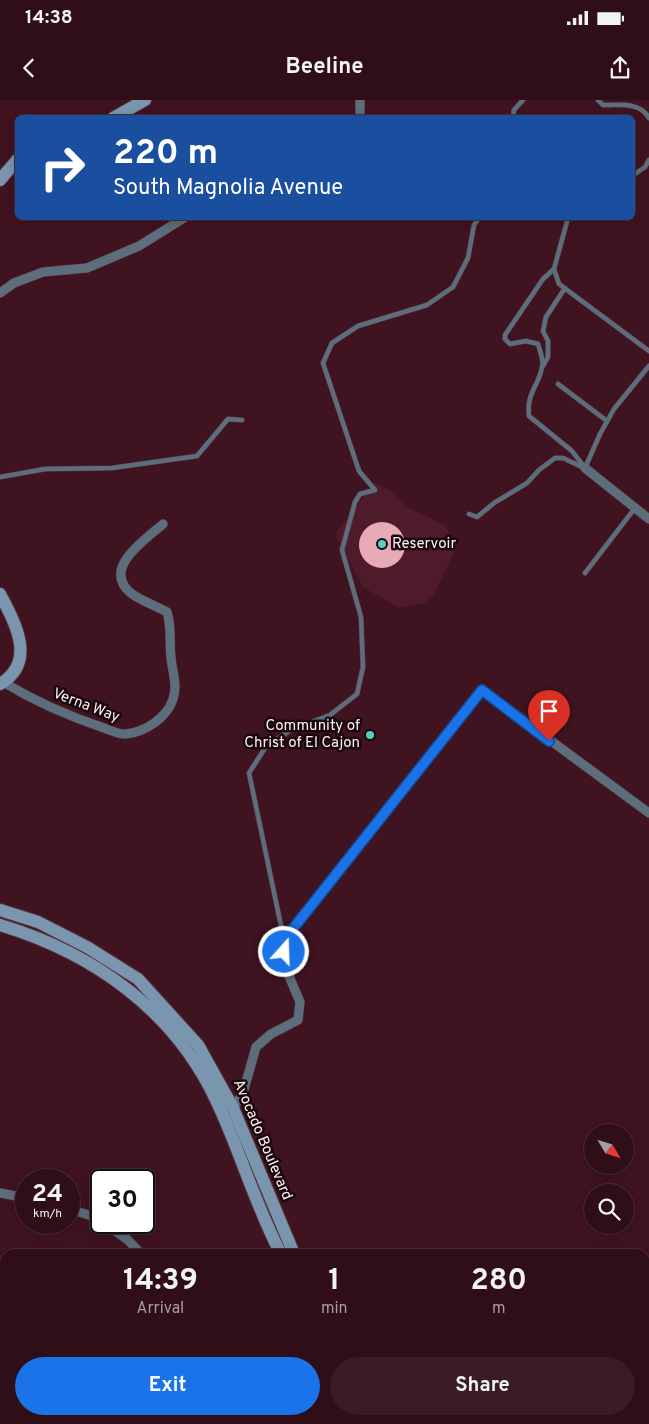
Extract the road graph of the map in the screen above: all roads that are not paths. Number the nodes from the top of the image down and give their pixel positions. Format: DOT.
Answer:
graph roads {
  1 [pos="145,100"];
  2 [pos="360,100"];
  3 [pos="523,100"];
  4 [pos="598,100"];
  5 [pos="118,115"];
  6 [pos="360,115"];
  7 [pos="513,115"];
  8 [pos="649,118"];
  9 [pos="649,160"];
  10 [pos="15,162"];
  11 [pos="635,173"];
  12 [pos="0,180"];
  13 [pos="181,220"];
  14 [pos="477,220"];
  15 [pos="567,220"];
  16 [pos="554,269"];
  17 [pos="565,288"];
  18 [pos="0,293"];
  19 [pos="649,351"];
  20 [pos="649,366"];
  21 [pos="542,368"];
  22 [pos="558,384"];
  23 [pos="242,420"];
  24 [pos="607,421"];
  25 [pos="585,468"];
  26 [pos="0,477"];
  27 [pos="635,508"];
  28 [pos="469,514"];
  29 [pos="649,519"];
  30 [pos="163,524"];
  31 [pos="585,573"];
  32 [pos="0,594"];
  33 [pos="2,683"];
  34 [pos="649,813"];
  35 [pos="0,910"];
  36 [pos="0,925"];
  37 [pos="284,940"];
  38 [pos="233,1108"];
  39 [pos="0,1193"];
  40 [pos="15,1196"];
  41 [pos="119,1234"];
  42 [pos="136,1249"];
  43 [pos="279,1249"];
  44 [pos="292,1249"];
  1 -- 5 [label="main road"];
  2 -- 6 [label="street"];
  3 -- 7 [label="lane"];
  4 -- 8 [label="lane"];
  9 -- 11 [label="lane"];
  10 -- 12 [label="main road"];
  13 -- 18 [label="street"];
  14 -- 37 [label="lane"];
  15 -- 16 [label="lane"];
  16 -- 17 [label="lane"];
  16 -- 21 [label="lane"];
  17 -- 19 [label="lane"];
  17 -- 21 [label="lane"];
  20 -- 24 [label="lane"];
  21 -- 25 [label="lane"];
  22 -- 24 [label="lane"];
  23 -- 26 [label="lane"];
  24 -- 25 [label="lane"];
  25 -- 27 [label="street"];
  25 -- 28 [label="lane"];
  27 -- 29 [label="street"];
  27 -- 31 [label="lane"];
  30 -- 33 [label="street, Verna Way"];
  32 -- 33 [label="main road"];
  34 -- 37 [label="street"];
  35 -- 38 [label="main road, Avocado Boulevard"];
  36 -- 43 [label="main road, Avocado Boulevard"];
  37 -- 38 [label="street"];
  38 -- 44 [label="main road, Avocado Boulevard"];
  39 -- 40 [label="street"];
  41 -- 42 [label="street"];
}
